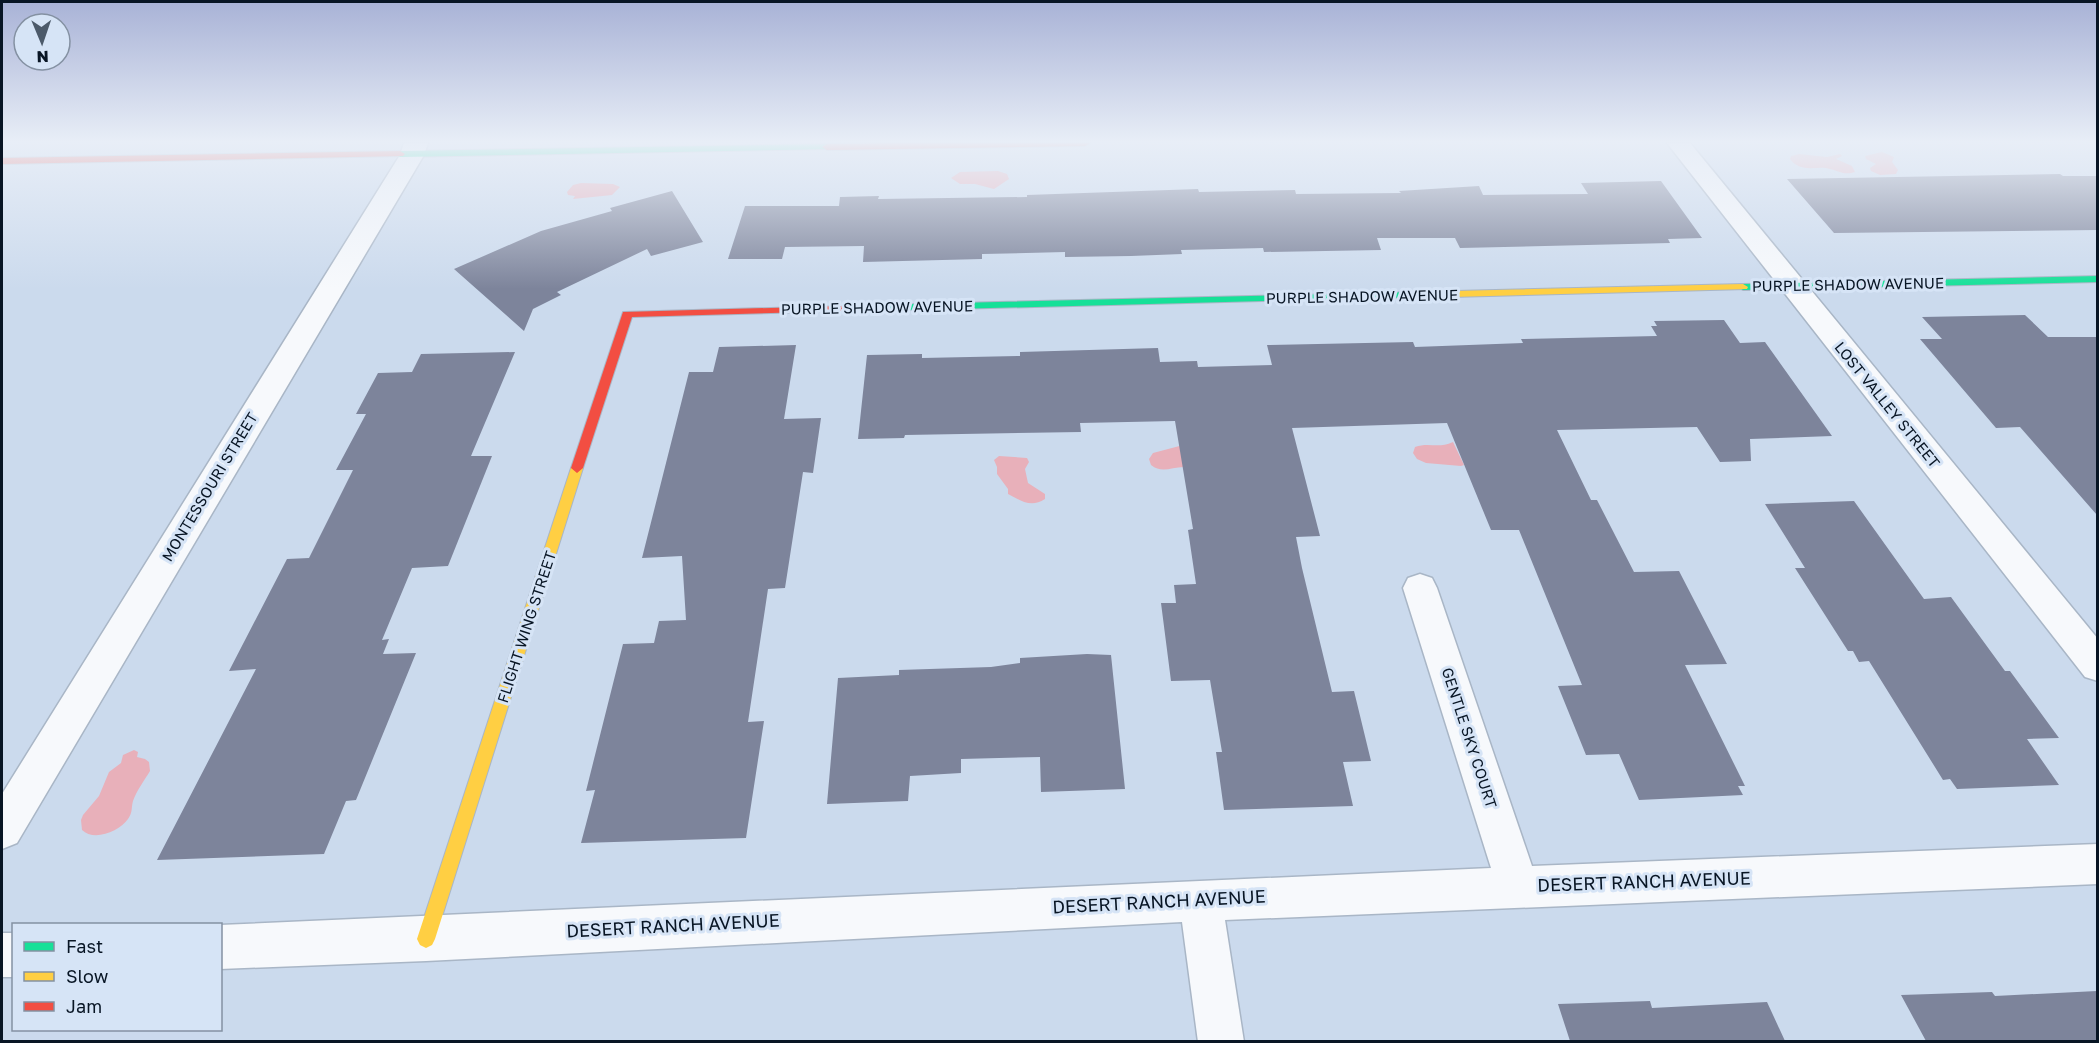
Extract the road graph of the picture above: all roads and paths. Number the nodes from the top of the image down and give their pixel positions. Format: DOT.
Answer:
graph roads {
  1 [pos="388,192"];
  2 [pos="1717,192"];
  3 [pos="2097,279"];
  4 [pos="1793,287"];
  5 [pos="627,314"];
  6 [pos="1420,588"];
  7 [pos="2097,666"];
  8 [pos="2,830"];
  9 [pos="2097,864"];
  10 [pos="1518,887"];
  11 [pos="1201,900"];
  12 [pos="426,939"];
  13 [pos="222,947"];
  14 [pos="1221,1041"];
  1 -- 8 [label="street, MONTESSOURI STREET"];
  2 -- 4 [label="street, LOST VALLEY STREET"];
  3 -- 4 [label="street, PURPLE SHADOW AVENUE"];
  4 -- 5 [label="street, PURPLE SHADOW AVENUE"];
  4 -- 7 [label="street, LOST VALLEY STREET"];
  5 -- 12 [label="street, FLIGHT WING STREET"];
  6 -- 10 [label="street, GENTLE SKY COURT"];
  9 -- 10 [label="street, DESERT RANCH AVENUE"];
  10 -- 11 [label="street, DESERT RANCH AVENUE"];
  11 -- 12 [label="street, DESERT RANCH AVENUE"];
  11 -- 14 [label="street"];
  12 -- 13 [label="street, DESERT RANCH AVENUE"];
}
